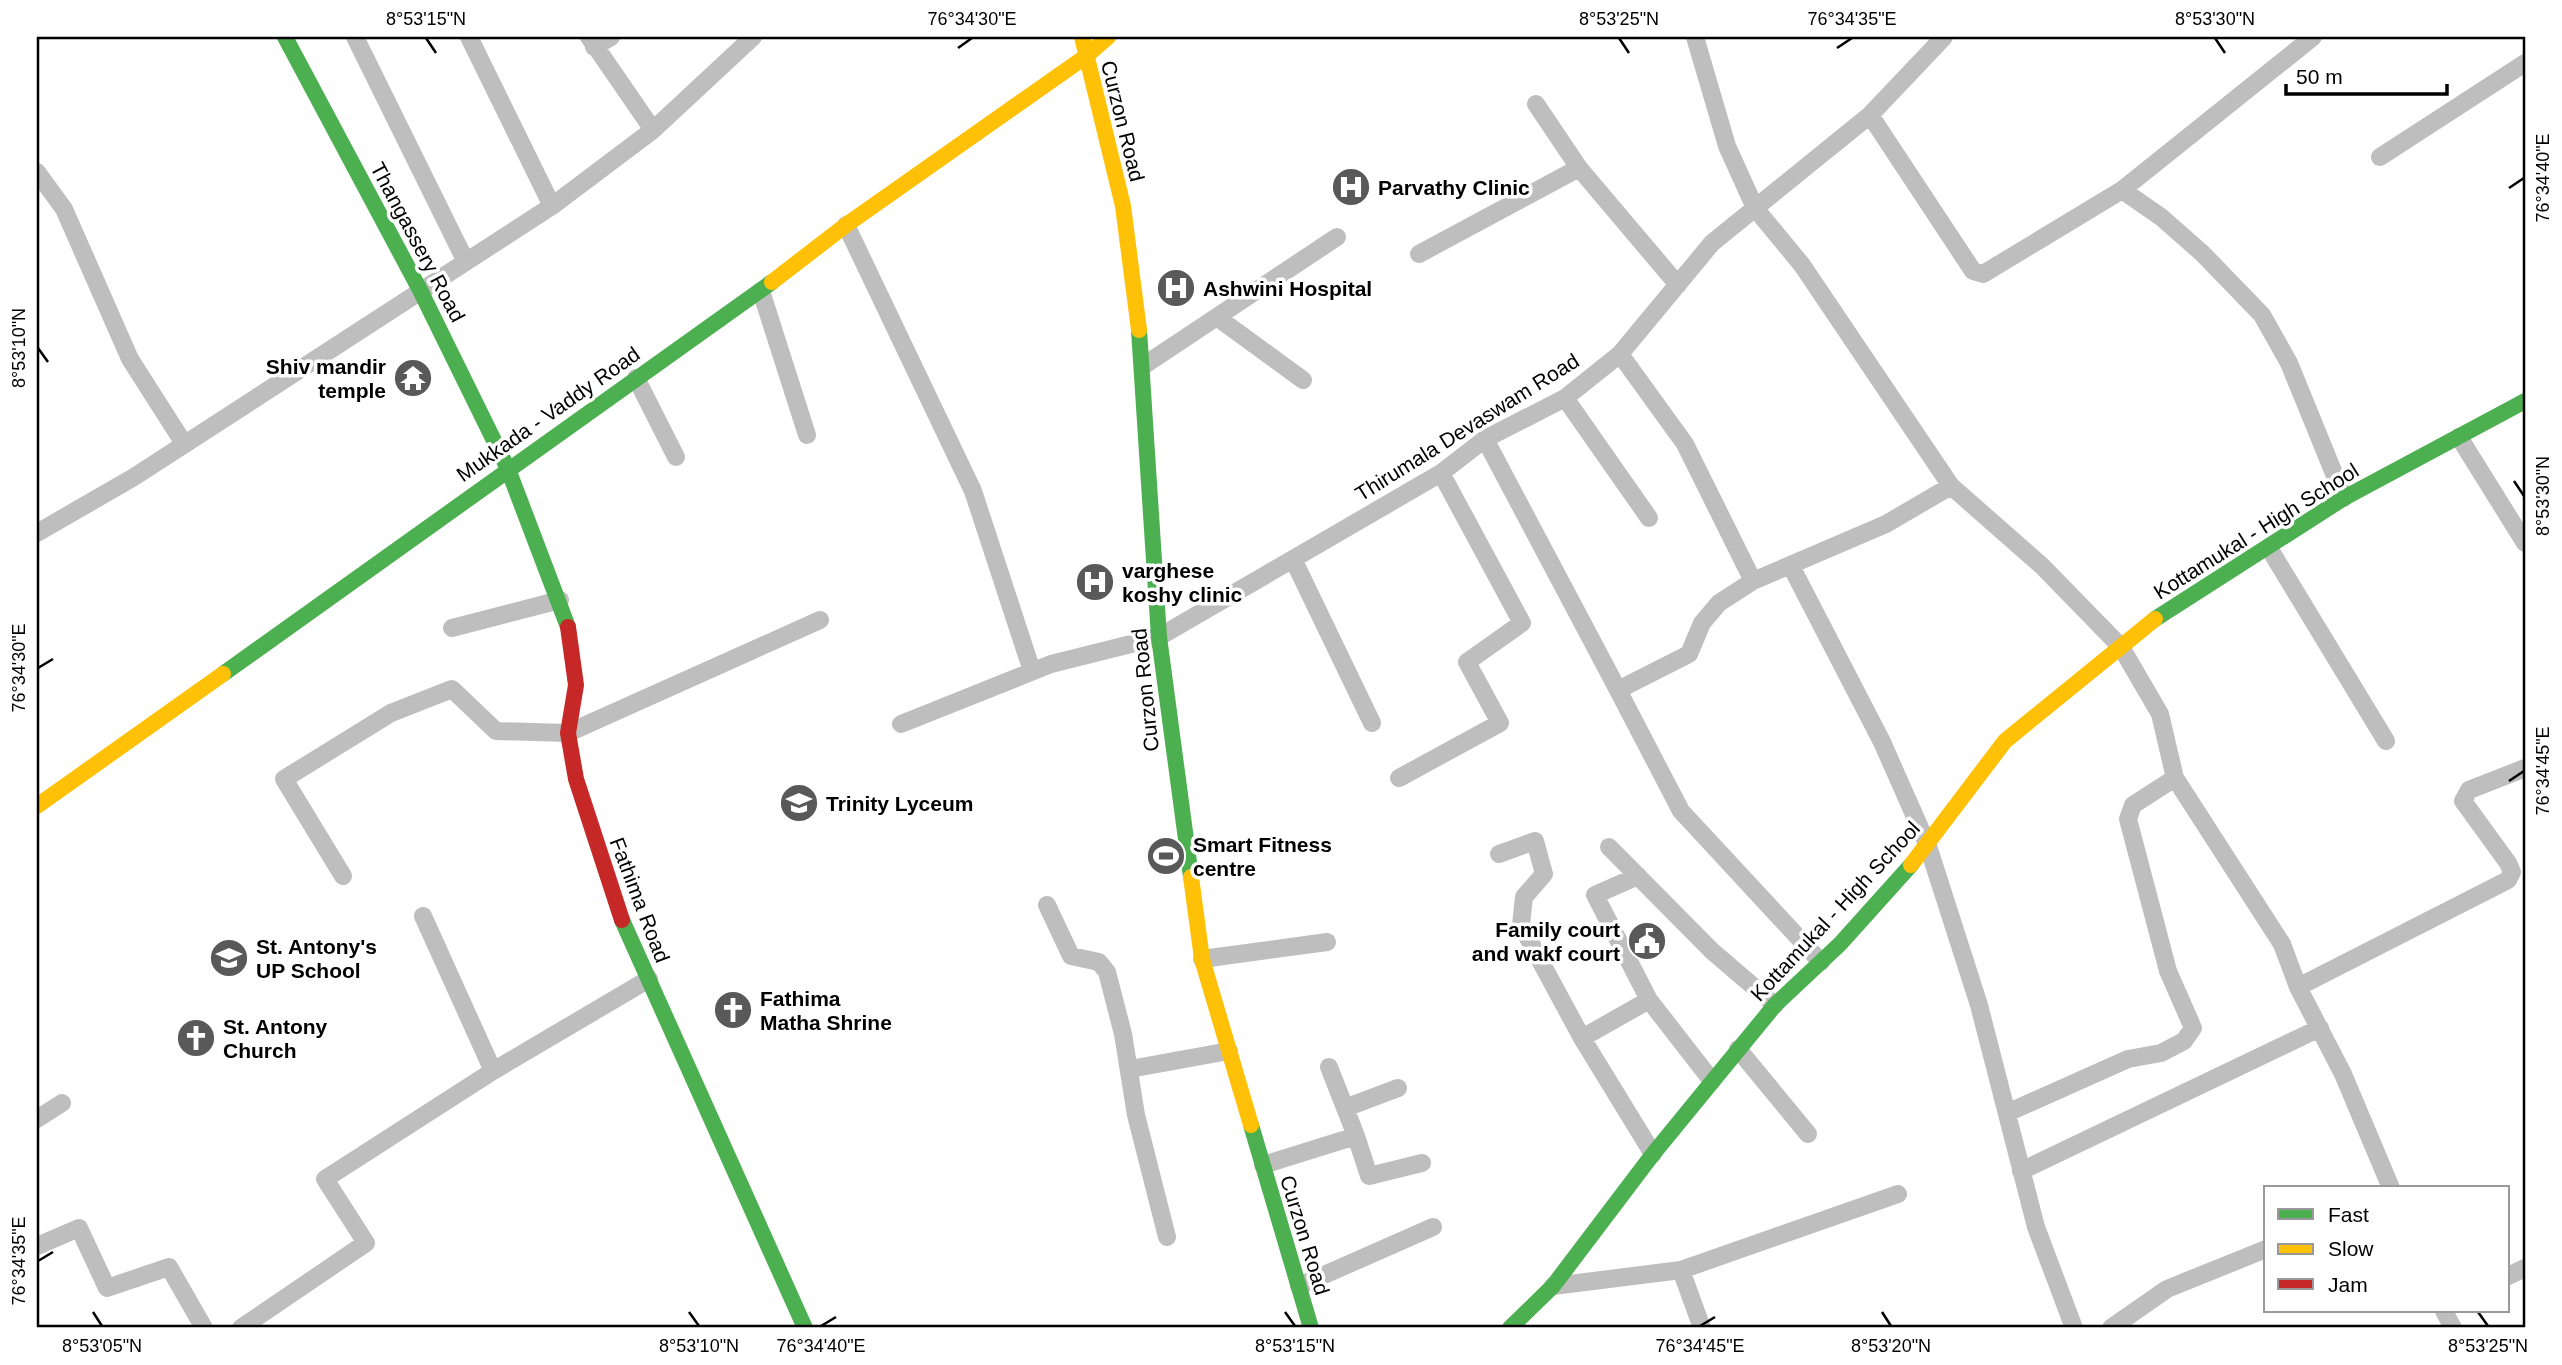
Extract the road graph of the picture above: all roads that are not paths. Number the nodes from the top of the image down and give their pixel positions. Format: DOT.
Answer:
graph roads {
  1 [pos="285,37"];
  2 [pos="355,37"];
  3 [pos="469,37"];
  4 [pos="611,37"];
  5 [pos="753,37"];
  6 [pos="1082,37"];
  7 [pos="1108,37"];
  8 [pos="1695,37"];
  9 [pos="1944,37"];
  10 [pos="2314,37"];
  11 [pos="591,42"];
  12 [pos="730,44"];
  13 [pos="1085,57"];
  14 [pos="2525,62"];
  15 [pos="1536,104"];
  16 [pos="1870,115"];
  17 [pos="653,130"];
  18 [pos="2380,157"];
  19 [pos="1579,168"];
  20 [pos="37,172"];
  21 [pos="2122,190"];
  22 [pos="552,206"];
  23 [pos="1755,208"];
  24 [pos="846,225"];
  25 [pos="1337,237"];
  26 [pos="1419,254"];
  27 [pos="466,262"];
  28 [pos="1678,285"];
  29 [pos="420,290"];
  30 [pos="761,291"];
  31 [pos="1218,318"];
  32 [pos="1620,355"];
  33 [pos="1143,366"];
  34 [pos="636,377"];
  35 [pos="1303,380"];
  36 [pos="1565,398"];
  37 [pos="2525,401"];
  38 [pos="807,435"];
  39 [pos="2459,438"];
  40 [pos="1485,439"];
  41 [pos="183,442"];
  42 [pos="676,457"];
  43 [pos="508,469"];
  44 [pos="1441,473"];
  45 [pos="1951,486"];
  46 [pos="2344,498"];
  47 [pos="1649,518"];
  48 [pos="37,533"];
  49 [pos="2525,543"];
  50 [pos="2269,548"];
  51 [pos="1293,559"];
  52 [pos="1792,568"];
  53 [pos="1753,581"];
  54 [pos="560,600"];
  55 [pos="820,620"];
  56 [pos="452,628"];
  57 [pos="1159,637"];
  58 [pos="2121,648"];
  59 [pos="1032,671"];
  60 [pos="1618,690"];
  61 [pos="1372,723"];
  62 [pos="901,724"];
  63 [pos="568,733"];
  64 [pos="2386,741"];
  65 [pos="2525,768"];
  66 [pos="1399,778"];
  67 [pos="2175,778"];
  68 [pos="37,806"];
  69 [pos="1928,846"];
  70 [pos="1609,847"];
  71 [pos="1499,854"];
  72 [pos="343,876"];
  73 [pos="1638,876"];
  74 [pos="1047,905"];
  75 [pos="423,916"];
  76 [pos="1326,942"];
  77 [pos="1202,960"];
  78 [pos="1821,962"];
  79 [pos="649,979"];
  80 [pos="2298,987"];
  81 [pos="1648,1000"];
  82 [pos="1775,1005"];
  83 [pos="2320,1028"];
  84 [pos="1582,1038"];
  85 [pos="1738,1049"];
  86 [pos="1229,1051"];
  87 [pos="1329,1067"];
  88 [pos="1130,1069"];
  89 [pos="494,1071"];
  90 [pos="1712,1081"];
  91 [pos="1398,1088"];
  92 [pos="62,1103"];
  93 [pos="1345,1108"];
  94 [pos="2007,1113"];
  95 [pos="37,1119"];
  96 [pos="1808,1134"];
  97 [pos="1356,1136"];
  98 [pos="1653,1154"];
  99 [pos="1422,1163"];
  100 [pos="1263,1165"];
  101 [pos="2021,1171"];
  102 [pos="2390,1186"];
  103 [pos="1898,1194"];
  104 [pos="1433,1227"];
  105 [pos="1167,1237"];
  106 [pos="37,1246"];
  107 [pos="2264,1250"];
  108 [pos="1681,1270"];
  109 [pos="1299,1286"];
  110 [pos="1553,1286"];
  111 [pos="2445,1312"];
  112 [pos="204,1328"];
  113 [pos="241,1328"];
  114 [pos="805,1328"];
  115 [pos="1311,1328"];
  116 [pos="1510,1328"];
  117 [pos="1702,1328"];
  118 [pos="2074,1328"];
  119 [pos="2111,1328"];
  120 [pos="2453,1328"];
  1 -- 29 [label="main road, Thangassery Road"];
  2 -- 27 [label="street"];
  3 -- 22 [label="street"];
  4 -- 11 [label="street"];
  5 -- 12 [label="street"];
  6 -- 13 [label="main road, Curzon Road"];
  7 -- 13 [label="main road, Mukkada - Vaddy Road"];
  8 -- 23 [label="street"];
  9 -- 16 [label="street, Thirumala Devaswam Road"];
  10 -- 21 [label="street"];
  11 -- 17 [label="street"];
  12 -- 17 [label="street"];
  13 -- 24 [label="main road, Mukkada - Vaddy Road"];
  13 -- 33 [label="main road, Curzon Road"];
  14 -- 18 [label="street"];
  15 -- 19 [label="street"];
  16 -- 21 [label="street"];
  16 -- 23 [label="street, Thirumala Devaswam Road"];
  17 -- 22 [label="street"];
  19 -- 26 [label="street"];
  19 -- 28 [label="street"];
  20 -- 41 [label="street"];
  21 -- 46 [label="street"];
  22 -- 27 [label="street"];
  23 -- 28 [label="street, Thirumala Devaswam Road"];
  23 -- 45 [label="street"];
  24 -- 30 [label="main road, Mukkada - Vaddy Road"];
  24 -- 59 [label="street"];
  25 -- 31 [label="street"];
  27 -- 29 [label="street"];
  28 -- 32 [label="street, Thirumala Devaswam Road"];
  29 -- 41 [label="street"];
  29 -- 43 [label="main road, Thangassery Road"];
  30 -- 34 [label="main road, Mukkada - Vaddy Road"];
  30 -- 38 [label="street"];
  31 -- 33 [label="street"];
  31 -- 35 [label="street"];
  32 -- 36 [label="street, Thirumala Devaswam Road"];
  32 -- 53 [label="street"];
  33 -- 57 [label="main road, Curzon Road"];
  34 -- 42 [label="street"];
  34 -- 43 [label="main road, Mukkada - Vaddy Road"];
  36 -- 40 [label="street, Thirumala Devaswam Road"];
  36 -- 47 [label="street"];
  37 -- 39 [label="main road, Kottamukal - High School"];
  39 -- 46 [label="main road, Kottamukal - High School"];
  39 -- 49 [label="street"];
  40 -- 44 [label="street, Thirumala Devaswam Road"];
  40 -- 60 [label="street"];
  41 -- 48 [label="street"];
  43 -- 54 [label="main road, Fathima Road"];
  43 -- 68 [label="main road, Mukkada - Vaddy Road"];
  44 -- 51 [label="street, Thirumala Devaswam Road"];
  44 -- 66 [label="street"];
  45 -- 52 [label="street"];
  45 -- 58 [label="street"];
  46 -- 50 [label="main road, Kottamukal - High School"];
  50 -- 58 [label="main road, Kottamukal - High School"];
  50 -- 64 [label="street"];
  51 -- 57 [label="street, Thirumala Devaswam Road"];
  51 -- 61 [label="street"];
  52 -- 53 [label="street"];
  52 -- 69 [label="street"];
  53 -- 60 [label="street"];
  54 -- 56 [label="street"];
  54 -- 63 [label="main road, Fathima Road"];
  55 -- 63 [label="street"];
  57 -- 59 [label="street, Thirumala Devaswam Road"];
  57 -- 77 [label="main road, Curzon Road"];
  58 -- 67 [label="street"];
  58 -- 69 [label="main road, Kottamukal - High School"];
  59 -- 62 [label="street, Thirumala Devaswam Road"];
  60 -- 78 [label="street"];
  63 -- 72 [label="street"];
  63 -- 79 [label="main road, Fathima Road"];
  65 -- 80 [label="street"];
  67 -- 80 [label="street"];
  67 -- 94 [label="street"];
  69 -- 78 [label="main road, Kottamukal - High School"];
  69 -- 94 [label="street"];
  70 -- 73 [label="street"];
  71 -- 84 [label="street"];
  73 -- 81 [label="street"];
  73 -- 82 [label="street"];
  74 -- 88 [label="street"];
  75 -- 89 [label="street"];
  76 -- 77 [label="street"];
  77 -- 86 [label="main road, Curzon Road"];
  78 -- 82 [label="main road, Kottamukal - High School"];
  79 -- 89 [label="street"];
  79 -- 114 [label="main road, Fathima Road"];
  80 -- 83 [label="street"];
  81 -- 84 [label="street"];
  81 -- 90 [label="street"];
  82 -- 85 [label="main road, Kottamukal - High School"];
  83 -- 101 [label="street"];
  83 -- 102 [label="street"];
  84 -- 98 [label="street"];
  85 -- 90 [label="main road, Kottamukal - High School"];
  85 -- 96 [label="street"];
  86 -- 88 [label="street"];
  86 -- 100 [label="main road, Curzon Road"];
  87 -- 93 [label="street"];
  88 -- 105 [label="street"];
  89 -- 113 [label="street"];
  90 -- 98 [label="main road, Kottamukal - High School"];
  91 -- 93 [label="street"];
  92 -- 95 [label="street"];
  93 -- 97 [label="street"];
  94 -- 101 [label="street"];
  97 -- 99 [label="street"];
  97 -- 100 [label="street"];
  98 -- 110 [label="main road, Kottamukal - High School"];
  100 -- 109 [label="main road, Curzon Road"];
  101 -- 118 [label="street"];
  103 -- 108 [label="street"];
  104 -- 109 [label="street"];
  106 -- 112 [label="street"];
  107 -- 119 [label="street"];
  108 -- 110 [label="street"];
  108 -- 117 [label="street"];
  109 -- 115 [label="main road, Curzon Road"];
  110 -- 116 [label="main road, Kottamukal - High School"];
  111 -- 120 [label="street"];
}
